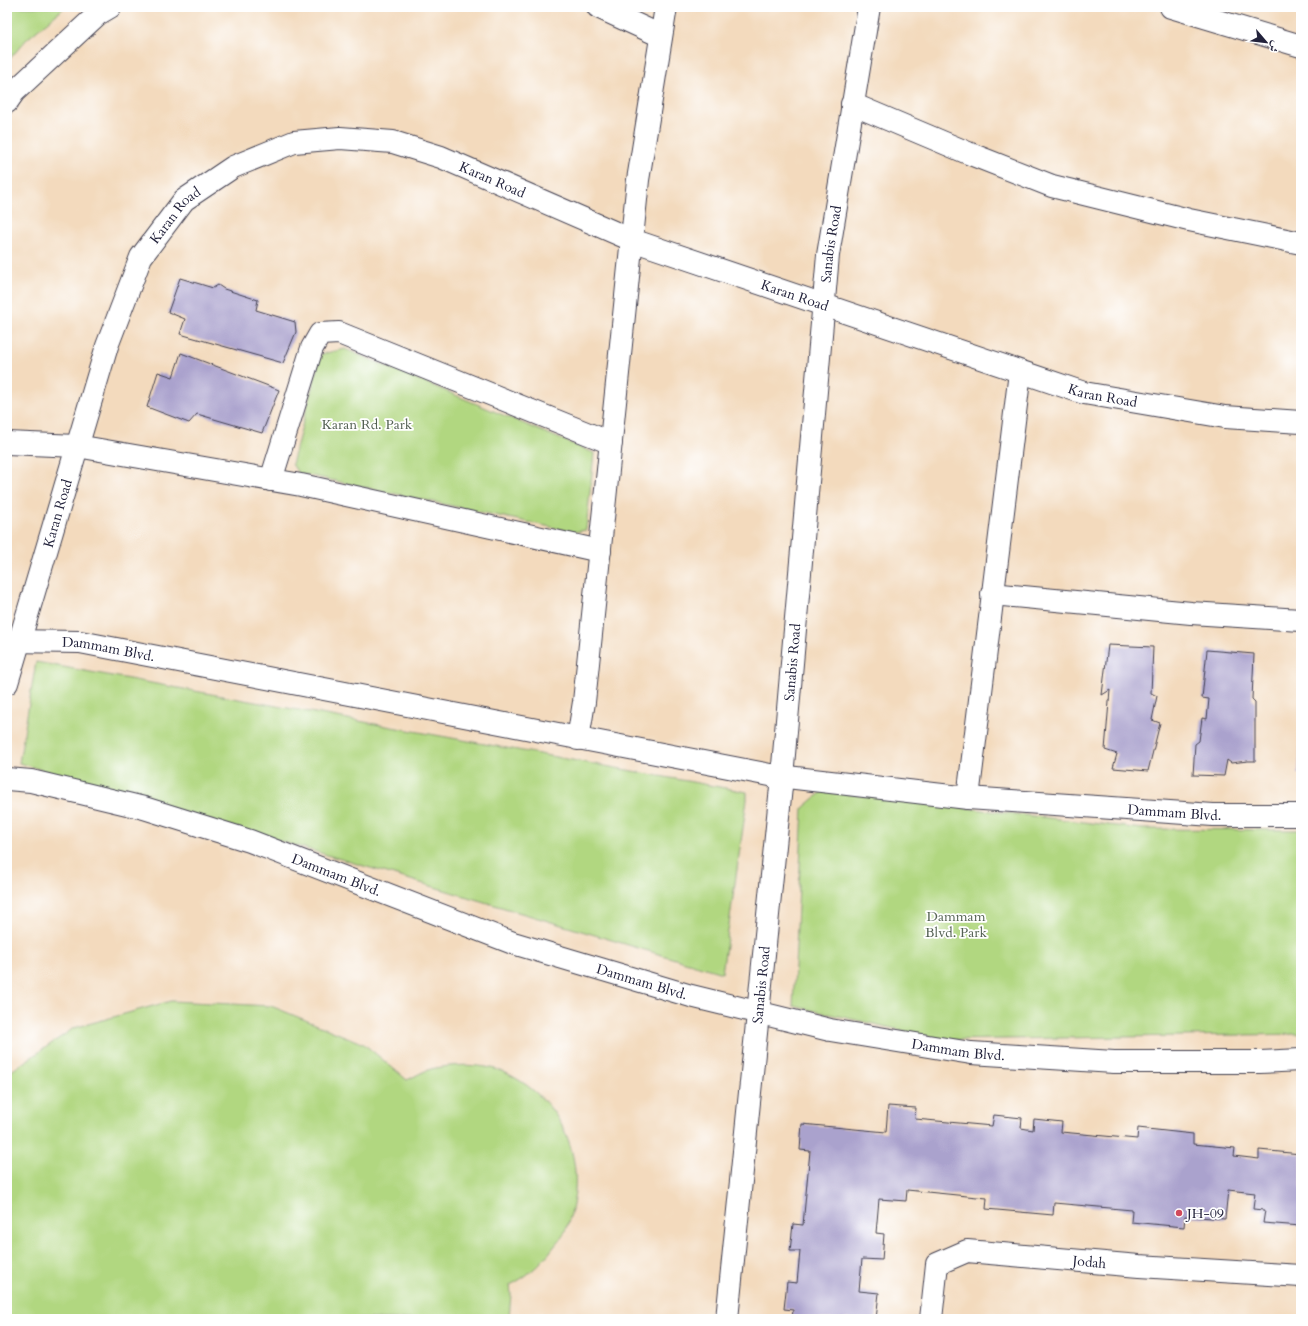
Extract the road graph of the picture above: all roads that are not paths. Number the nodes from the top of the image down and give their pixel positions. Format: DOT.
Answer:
graph roads {
  1 [pos="110,7"];
  2 [pos="598,7"];
  3 [pos="666,7"];
  4 [pos="869,7"];
  5 [pos="1171,7"];
  6 [pos="661,36"];
  7 [pos="1301,46"];
  8 [pos="7,102"];
  9 [pos="852,104"];
  10 [pos="632,240"];
  11 [pos="1301,243"];
  12 [pos="824,305"];
  13 [pos="1020,372"];
  14 [pos="1301,422"];
  15 [pos="7,443"];
  16 [pos="611,443"];
  17 [pos="77,446"];
  18 [pos="271,480"];
  19 [pos="600,551"];
  20 [pos="992,594"];
  21 [pos="1301,620"];
  22 [pos="13,641"];
  23 [pos="7,683"];
  24 [pos="578,739"];
  25 [pos="782,777"];
  26 [pos="7,778"];
  27 [pos="968,798"];
  28 [pos="1301,815"];
  29 [pos="760,1013"];
  30 [pos="1301,1060"];
  31 [pos="1301,1276"];
  32 [pos="727,1319"];
  33 [pos="931,1319"];
  1 -- 8 [label="street"];
  2 -- 6 [label="street"];
  3 -- 6 [label="street"];
  4 -- 9 [label="street, Sanabis Road"];
  5 -- 7 [label="street"];
  6 -- 10 [label="street"];
  9 -- 11 [label="street"];
  9 -- 12 [label="street, Sanabis Road"];
  10 -- 12 [label="street, Karan Road"];
  10 -- 16 [label="street"];
  10 -- 17 [label="street, Karan Road"];
  12 -- 13 [label="street, Karan Road"];
  12 -- 25 [label="street, Sanabis Road"];
  13 -- 14 [label="street, Karan Road"];
  13 -- 20 [label="street"];
  15 -- 17 [label="street"];
  16 -- 18 [label="street"];
  16 -- 19 [label="street"];
  17 -- 18 [label="street"];
  17 -- 22 [label="street, Karan Road"];
  18 -- 19 [label="street"];
  19 -- 24 [label="street"];
  20 -- 21 [label="street"];
  20 -- 27 [label="street"];
  22 -- 23 [label="street, Karan Road"];
  22 -- 24 [label="street, Dammam Blvd."];
  24 -- 25 [label="street, Dammam Blvd."];
  25 -- 27 [label="street, Dammam Blvd."];
  25 -- 29 [label="street, Sanabis Road"];
  26 -- 29 [label="street, Dammam Blvd."];
  27 -- 28 [label="street, Dammam Blvd."];
  29 -- 30 [label="street, Dammam Blvd."];
  29 -- 32 [label="street, Sanabis Road"];
  31 -- 33 [label="street, Jodah"];
}
